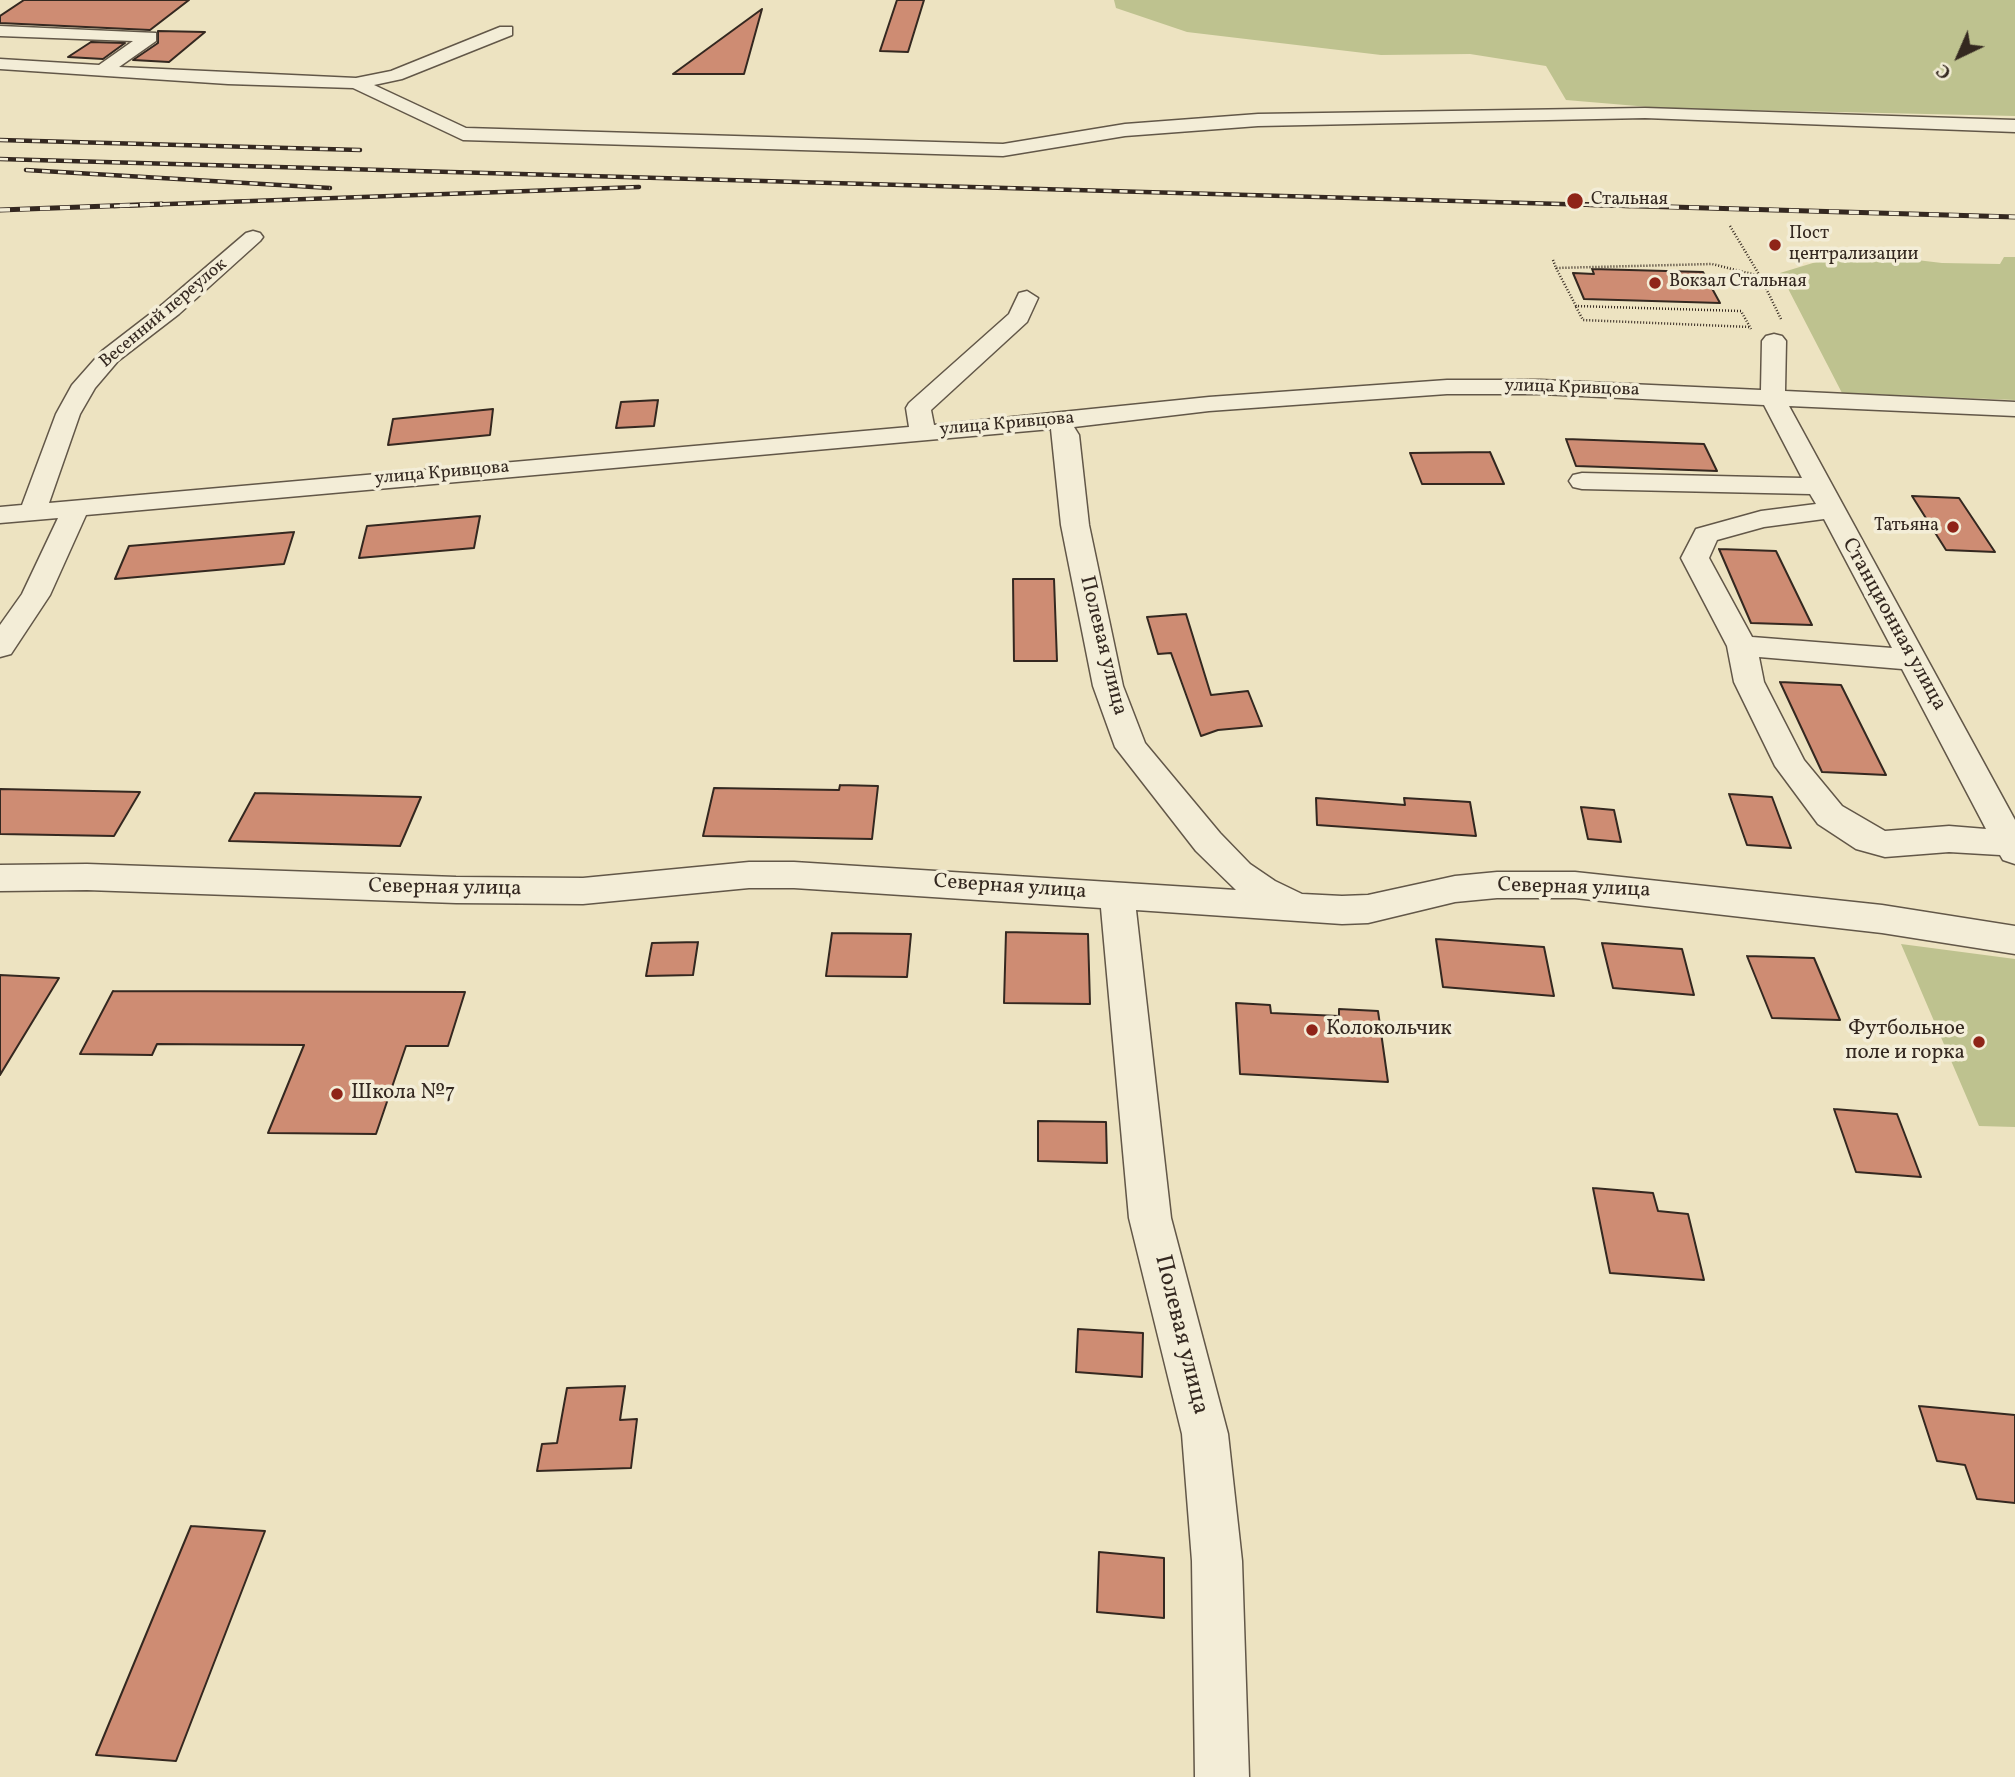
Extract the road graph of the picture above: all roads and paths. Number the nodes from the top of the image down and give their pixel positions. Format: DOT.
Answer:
graph roads {
  1 [pos="0,31"];
  2 [pos="506,32"];
  3 [pos="0,64"];
  4 [pos="102,71"];
  5 [pos="356,83"];
  6 [pos="2015,126"];
  7 [pos="1730,226"];
  8 [pos="253,237"];
  9 [pos="1553,260"];
  10 [pos="1600,261"];
  11 [pos="1601,267"];
  12 [pos="1556,268"];
  13 [pos="1760,276"];
  14 [pos="1027,298"];
  15 [pos="1576,306"];
  16 [pos="1750,327"];
  17 [pos="1770,333"];
  18 [pos="1773,399"];
  19 [pos="2015,409"];
  20 [pos="1059,421"];
  21 [pos="923,432"];
  22 [pos="1582,481"];
  23 [pos="1824,498"];
  24 [pos="76,507"];
  25 [pos="33,511"];
  26 [pos="0,515"];
  27 [pos="1742,646"];
  28 [pos="0,647"];
  29 [pos="1912,660"];
  30 [pos="2013,847"];
  31 [pos="0,878"];
  32 [pos="1117,895"];
  33 [pos="1315,908"];
  34 [pos="2015,940"];
  35 [pos="1222,1777"];
  1 -- 4 [label="street"];
  2 -- 5 [label="street"];
  3 -- 4 [label="street"];
  4 -- 5 [label="street"];
  5 -- 6 [label="street"];
  7 -- 13 [label="path"];
  8 -- 25 [label="street, Весенний переулок"];
  9 -- 12 [label="path"];
  10 -- 11 [label="path"];
  11 -- 12 [label="path"];
  11 -- 13 [label="path"];
  12 -- 15 [label="path"];
  13 -- 17 [label="path"];
  14 -- 21 [label="street"];
  15 -- 16 [label="path"];
  15 -- 16 [label="path"];
  16 -- 17 [label="path"];
  17 -- 18 [label="street"];
  18 -- 19 [label="street, улица Кривцова"];
  18 -- 20 [label="street, улица Кривцова"];
  18 -- 23 [label="street, Станционная улица"];
  20 -- 21 [label="street, улица Кривцова"];
  20 -- 33 [label="street, Полевая улица"];
  21 -- 24 [label="street, улица Кривцова"];
  22 -- 23 [label="street"];
  23 -- 27 [label="street"];
  23 -- 29 [label="street, Станционная улица"];
  24 -- 25 [label="street, улица Кривцова"];
  24 -- 28 [label="street"];
  25 -- 26 [label="street, улица Кривцова"];
  27 -- 29 [label="street"];
  27 -- 30 [label="street"];
  29 -- 30 [label="street, Станционная улица"];
  31 -- 32 [label="street, Северная улица"];
  32 -- 33 [label="street, Северная улица"];
  32 -- 35 [label="street, Полевая улица"];
  33 -- 34 [label="street, Северная улица"];
}
